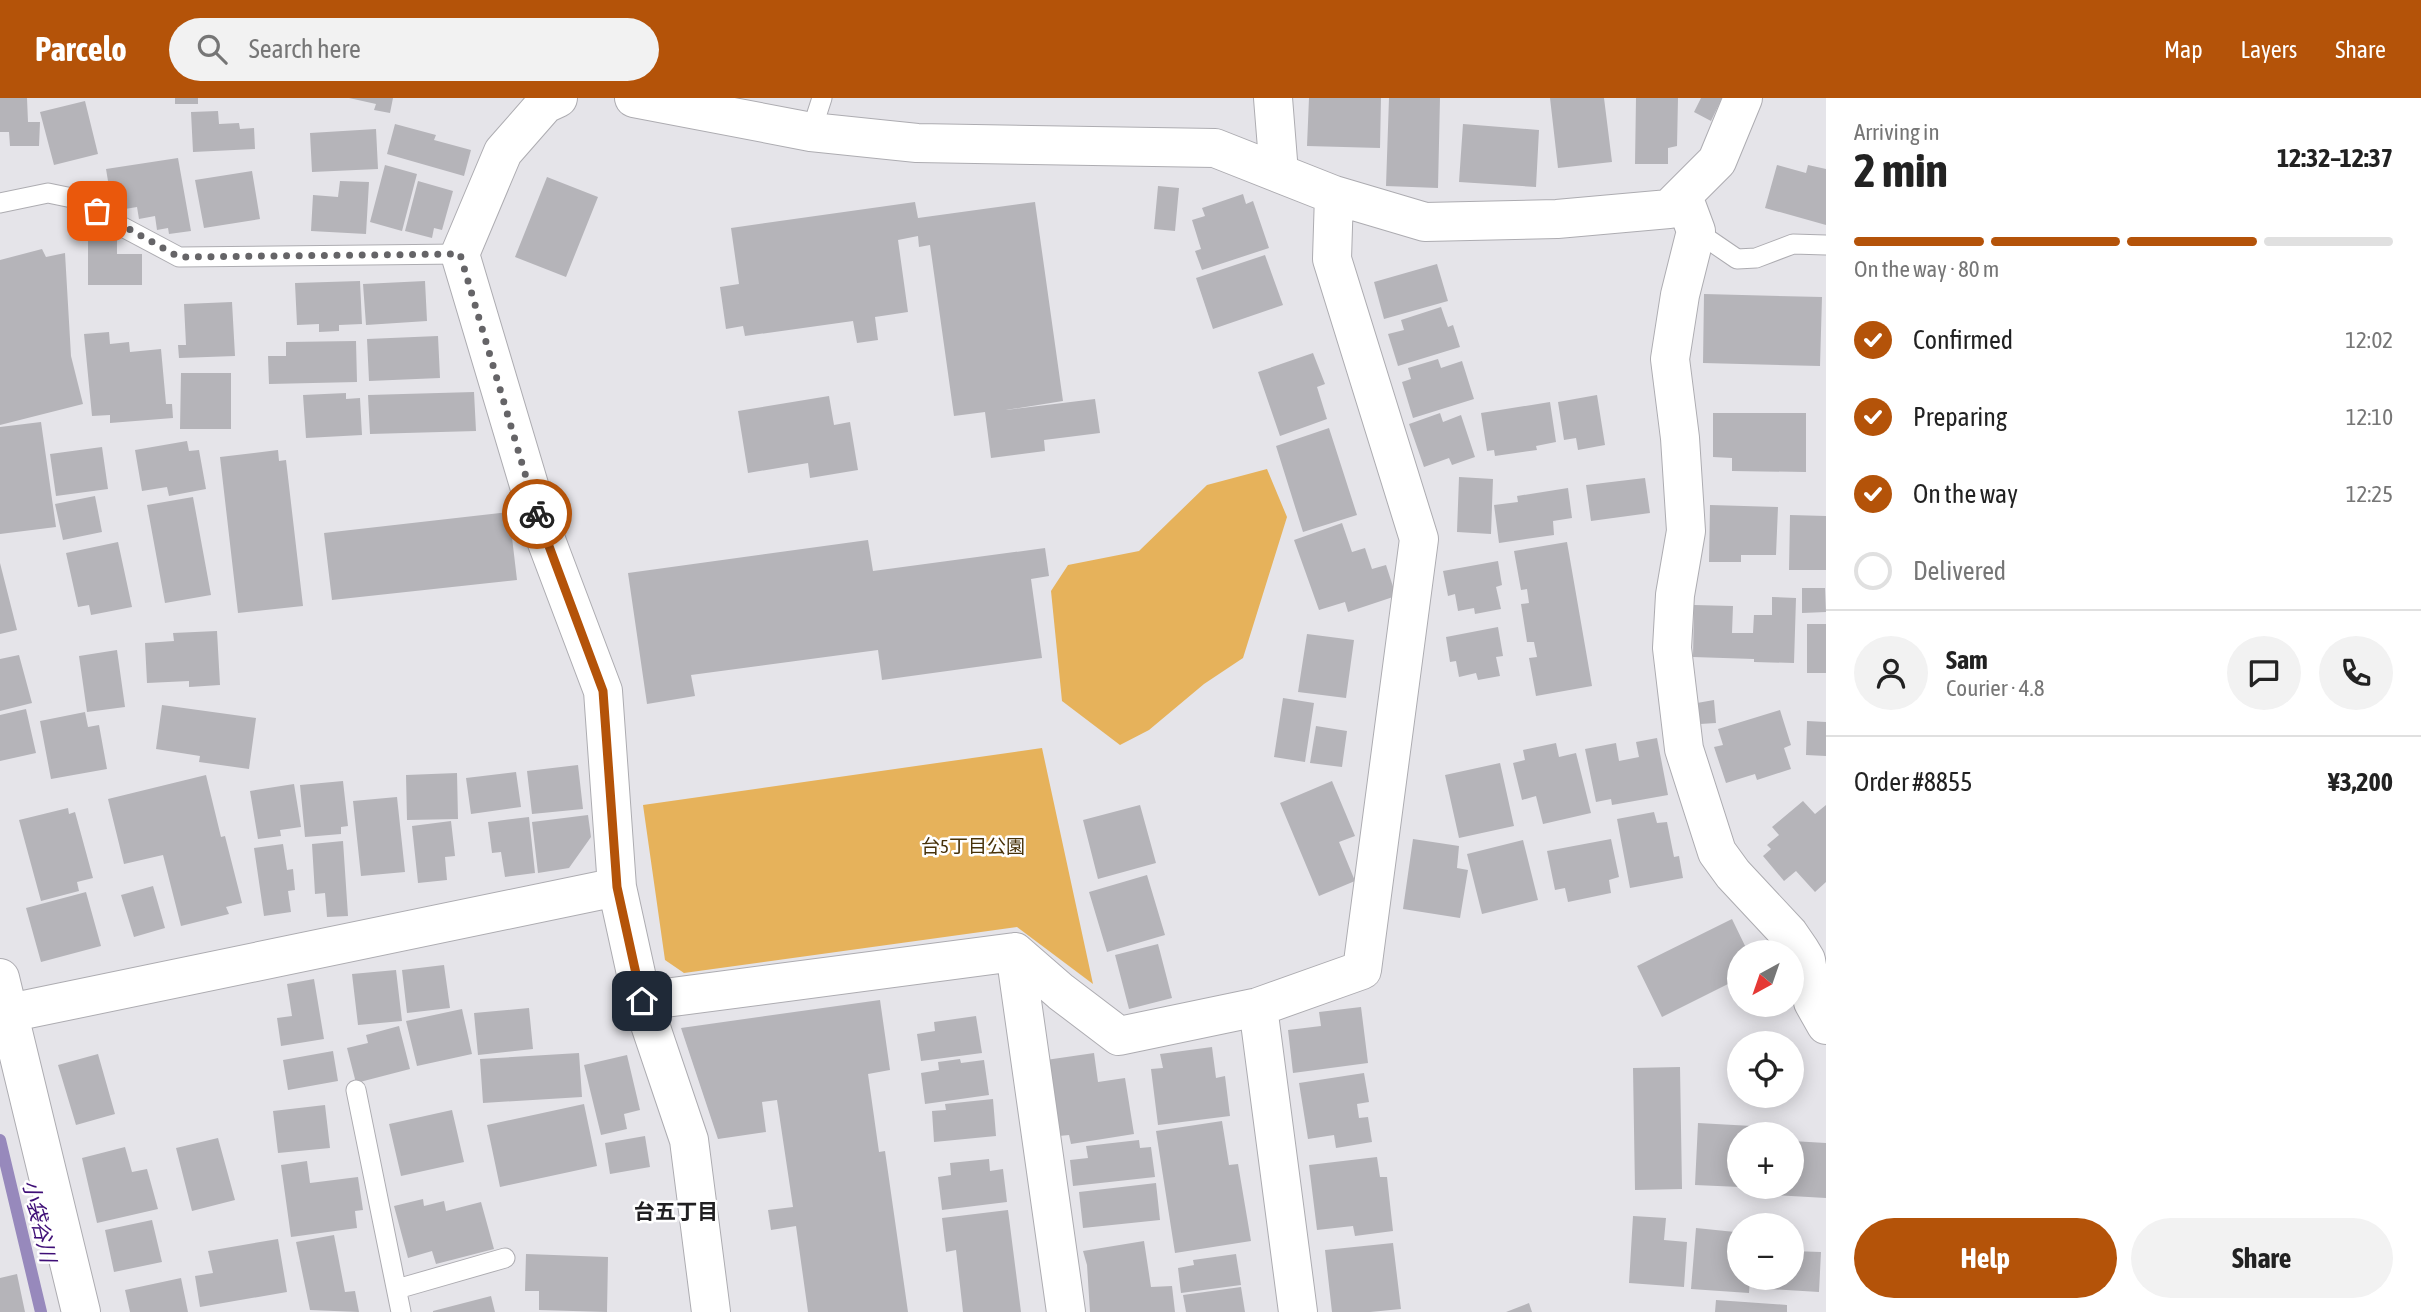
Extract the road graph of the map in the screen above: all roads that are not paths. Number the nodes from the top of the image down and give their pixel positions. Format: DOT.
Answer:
graph roads {
  1 [pos="558,98"];
  2 [pos="634,98"];
  3 [pos="1273,98"];
  4 [pos="1743,98"];
  5 [pos="816,115"];
  6 [pos="1279,173"];
  7 [pos="1334,195"];
  8 [pos="0,203"];
  9 [pos="1689,214"];
  10 [pos="1826,245"];
  11 [pos="460,254"];
  12 [pos="617,887"];
  13 [pos="1015,952"];
  14 [pos="4,995"];
  15 [pos="642,1001"];
  16 [pos="1258,1007"];
  17 [pos="1822,1012"];
  18 [pos="356,1090"];
  19 [pos="505,1258"];
  20 [pos="397,1289"];
  21 [pos="81,1312"];
  22 [pos="401,1312"];
  23 [pos="711,1312"];
  24 [pos="1066,1312"];
  25 [pos="1298,1312"];
  1 -- 11 [label="street"];
  2 -- 5 [label="street"];
  3 -- 6 [label="street"];
  4 -- 9 [label="street"];
  5 -- 6 [label="street"];
  6 -- 7 [label="street"];
  7 -- 9 [label="street"];
  7 -- 16 [label="street"];
  8 -- 11 [label="lane"];
  9 -- 10 [label="lane"];
  9 -- 17 [label="street"];
  11 -- 12 [label="street"];
  12 -- 14 [label="street"];
  12 -- 15 [label="street"];
  13 -- 15 [label="street"];
  13 -- 16 [label="street"];
  13 -- 24 [label="street"];
  14 -- 21 [label="street"];
  15 -- 23 [label="street"];
  16 -- 25 [label="street"];
  18 -- 20 [label="lane"];
  19 -- 20 [label="lane"];
  20 -- 22 [label="lane"];
}
